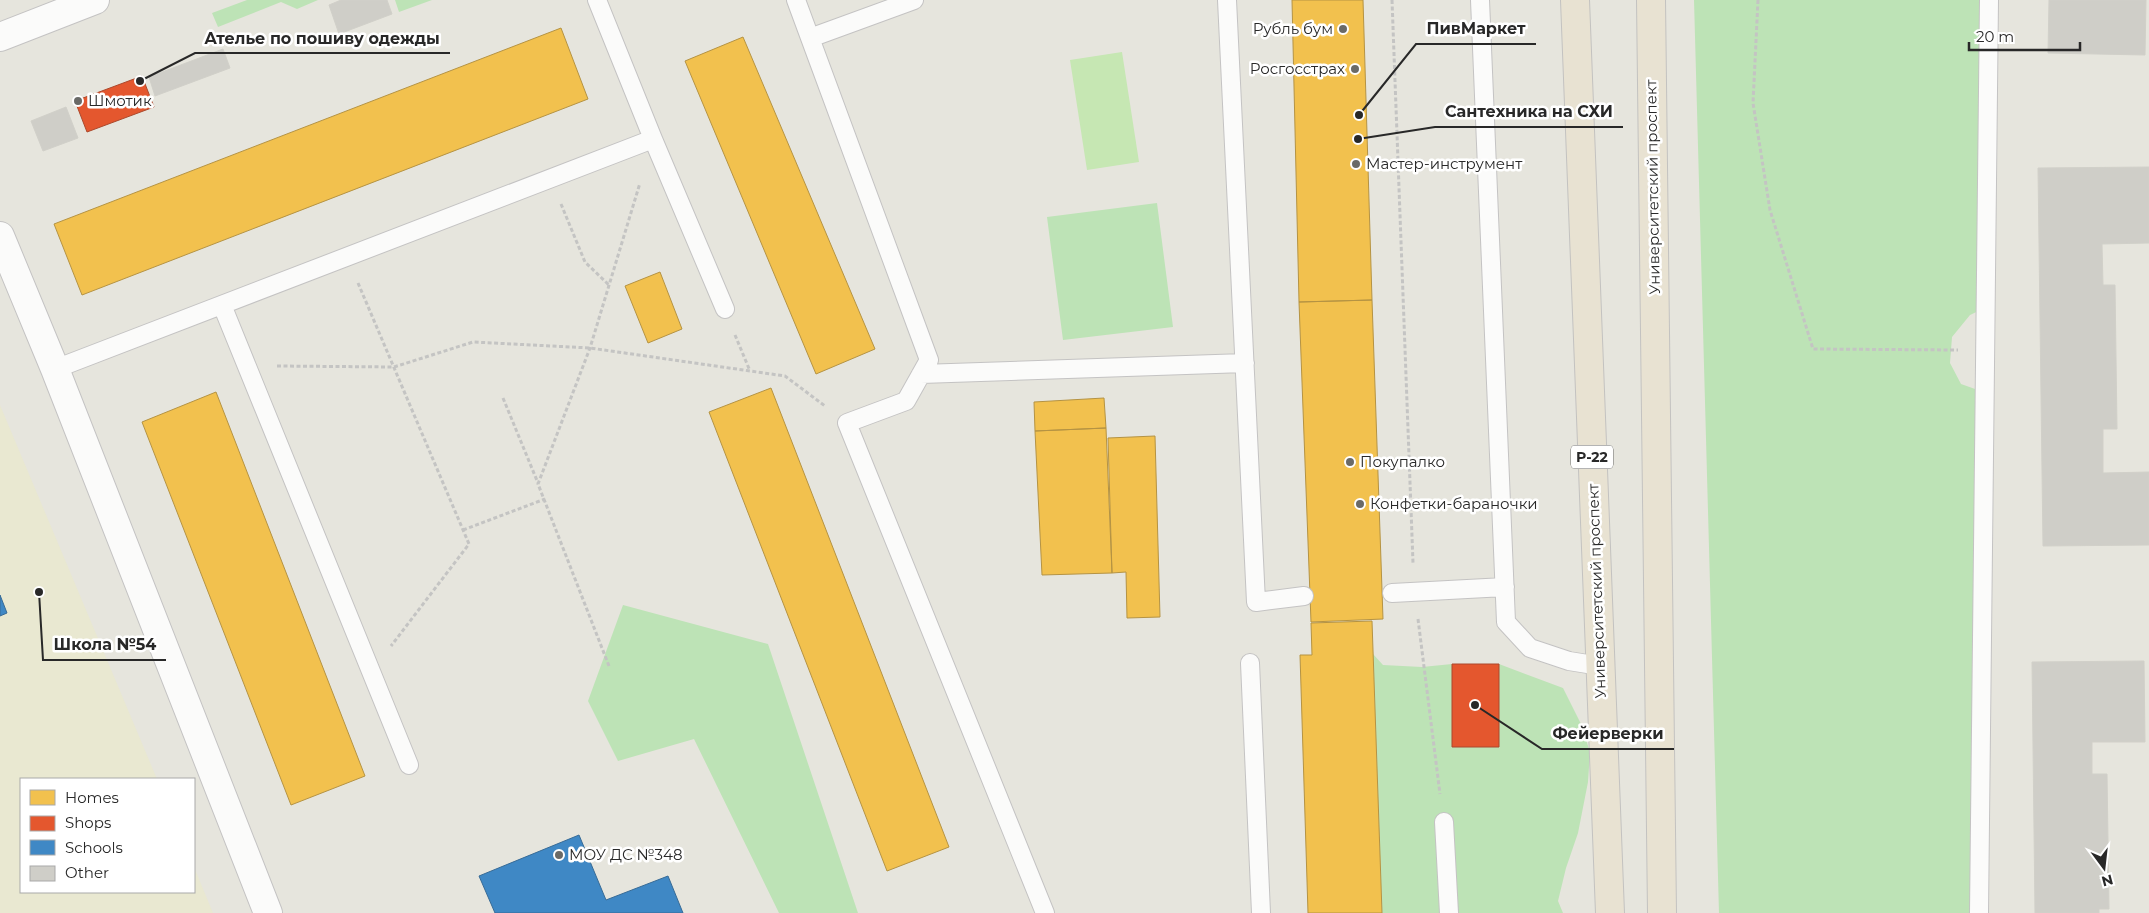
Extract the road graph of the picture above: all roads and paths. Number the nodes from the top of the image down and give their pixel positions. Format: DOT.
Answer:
graph roads {
  1 [pos="95,0"];
  2 [pos="796,0"];
  3 [pos="914,0"];
  4 [pos="1227,0"];
  5 [pos="1392,0"];
  6 [pos="1480,0"];
  7 [pos="1575,0"];
  8 [pos="1650,0"];
  9 [pos="1758,0"];
  10 [pos="1989,0"];
  11 [pos="600,1"];
  12 [pos="0,37"];
  13 [pos="810,38"];
  14 [pos="653,139"];
  15 [pos="551,178"];
  16 [pos="0,236"];
  17 [pos="347,257"];
  18 [pos="609,285"];
  19 [pos="222,305"];
  20 [pos="725,309"];
  21 [pos="590,348"];
  22 [pos="1985,350"];
  23 [pos="1245,363"];
  24 [pos="247,366"];
  25 [pos="394,367"];
  26 [pos="55,369"];
  27 [pos="750,371"];
  28 [pos="921,374"];
  29 [pos="503,398"];
  30 [pos="848,423"];
  31 [pos="538,484"];
  32 [pos="545,500"];
  33 [pos="464,530"];
  34 [pos="1505,587"];
  35 [pos="1414,592"];
  36 [pos="1392,593"];
  37 [pos="1304,596"];
  38 [pos="1250,663"];
  39 [pos="609,666"];
  40 [pos="1600,666"];
  41 [pos="371,672"];
  42 [pos="409,765"];
  43 [pos="1444,822"];
  44 [pos="268,913"];
  45 [pos="1045,913"];
  46 [pos="1261,913"];
  47 [pos="1449,913"];
  48 [pos="1610,913"];
  49 [pos="1662,913"];
  50 [pos="1978,913"];
  1 -- 12 [label="street"];
  2 -- 13 [label="lane"];
  3 -- 13 [label="lane"];
  4 -- 23 [label="lane"];
  5 -- 35 [label="path"];
  6 -- 34 [label="lane"];
  7 -- 40 [label="highway, Университетский проспект / Р-22"];
  8 -- 49 [label="highway, Университетский проспект"];
  9 -- 22 [label="path"];
  10 -- 22 [label="lane"];
  11 -- 14 [label="lane"];
  13 -- 28 [label="lane"];
  14 -- 15 [label="lane"];
  14 -- 18 [label="path"];
  14 -- 20 [label="lane"];
  15 -- 17 [label="lane"];
  15 -- 18 [label="path"];
  16 -- 26 [label="street"];
  17 -- 19 [label="lane"];
  17 -- 25 [label="path"];
  18 -- 21 [label="path"];
  19 -- 24 [label="lane"];
  19 -- 26 [label="lane"];
  20 -- 27 [label="path"];
  21 -- 25 [label="path"];
  21 -- 27 [label="path"];
  21 -- 31 [label="path"];
  22 -- 50 [label="lane"];
  23 -- 28 [label="lane"];
  23 -- 37 [label="lane"];
  24 -- 25 [label="path"];
  24 -- 41 [label="lane"];
  25 -- 33 [label="path"];
  26 -- 44 [label="street"];
  27 -- 30 [label="path"];
  28 -- 30 [label="lane"];
  29 -- 31 [label="path"];
  30 -- 45 [label="lane"];
  31 -- 32 [label="path"];
  32 -- 33 [label="path"];
  32 -- 39 [label="path"];
  33 -- 41 [label="path"];
  34 -- 35 [label="lane"];
  34 -- 40 [label="lane"];
  35 -- 36 [label="lane"];
  35 -- 43 [label="path"];
  38 -- 46 [label="lane"];
  40 -- 48 [label="highway, Университетский проспект / Р-22"];
  41 -- 42 [label="lane"];
  43 -- 47 [label="lane"];
}
